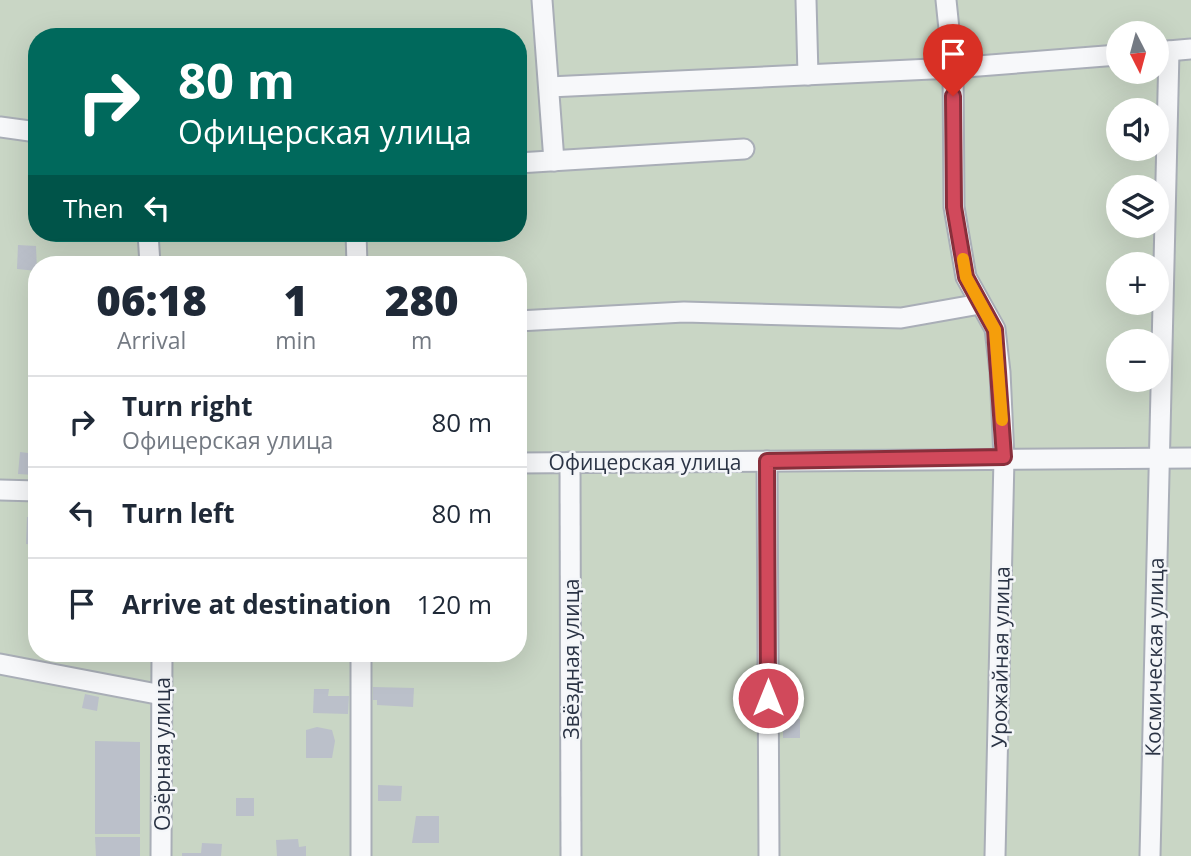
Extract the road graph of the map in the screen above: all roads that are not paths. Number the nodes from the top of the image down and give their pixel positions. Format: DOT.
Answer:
graph roads {
  1 [pos="541,0"];
  2 [pos="806,0"];
  3 [pos="946,0"];
  4 [pos="1191,49"];
  5 [pos="1169,51"];
  6 [pos="1106,56"];
  7 [pos="953,68"];
  8 [pos="808,75"];
  9 [pos="1163,84"];
  10 [pos="549,87"];
  11 [pos="0,127"];
  12 [pos="28,131"];
  13 [pos="744,149"];
  14 [pos="554,161"];
  15 [pos="527,162"];
  16 [pos="981,304"];
  17 [pos="527,321"];
  18 [pos="1004,457"];
  19 [pos="1191,457"];
  20 [pos="1158,458"];
  21 [pos="767,461"];
  22 [pos="570,462"];
  23 [pos="527,463"];
  24 [pos="0,490"];
  25 [pos="28,491"];
  26 [pos="162,662"];
  27 [pos="361,662"];
  28 [pos="0,664"];
  29 [pos="162,695"];
  30 [pos="161,856"];
  31 [pos="361,856"];
  32 [pos="571,856"];
  33 [pos="768,856"];
  34 [pos="995,856"];
  35 [pos="1150,856"];
  1 -- 10 [label="street"];
  2 -- 8 [label="street"];
  3 -- 7 [label="street, Урожайная улица"];
  4 -- 5 [label="street"];
  6 -- 7 [label="street"];
  7 -- 8 [label="street"];
  7 -- 16 [label="street, Урожайная улица"];
  8 -- 10 [label="street"];
  9 -- 20 [label="street, Космическая улица"];
  10 -- 14 [label="street"];
  11 -- 12 [label="street"];
  13 -- 14 [label="street"];
  14 -- 15 [label="street"];
  16 -- 17 [label="street"];
  16 -- 18 [label="street, Урожайная улица"];
  18 -- 20 [label="street, Офицерская улица"];
  18 -- 21 [label="street, Офицерская улица"];
  18 -- 34 [label="street, Урожайная улица"];
  19 -- 20 [label="street, Офицерская улица"];
  20 -- 35 [label="street, Космическая улица"];
  21 -- 22 [label="street, Офицерская улица"];
  21 -- 33 [label="street"];
  22 -- 23 [label="street, Офицерская улица"];
  22 -- 32 [label="street, Звёздная улица"];
  24 -- 25 [label="street"];
  26 -- 29 [label="street, Озёрная улица"];
  27 -- 31 [label="street"];
  28 -- 29 [label="street"];
  29 -- 30 [label="street, Озёрная улица"];
}
